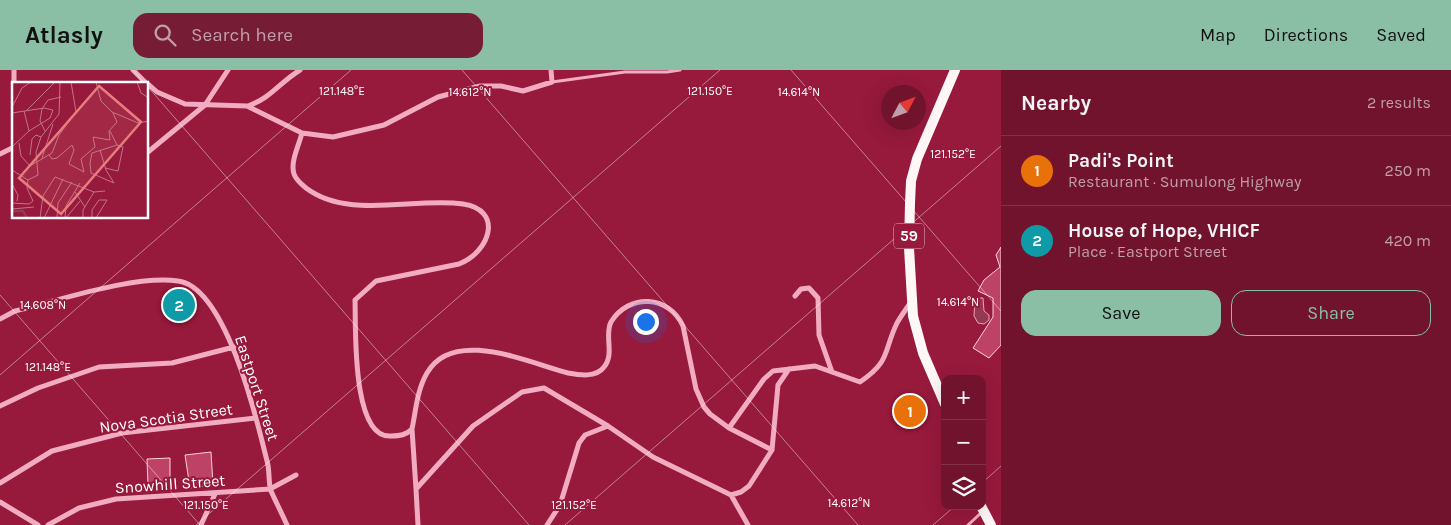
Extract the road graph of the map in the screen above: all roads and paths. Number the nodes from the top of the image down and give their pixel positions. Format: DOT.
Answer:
graph roads {
  1 [pos="133,70"];
  2 [pos="228,70"];
  3 [pos="300,70"];
  4 [pos="551,70"];
  5 [pos="680,70"];
  6 [pos="955,70"];
  7 [pos="145,82"];
  8 [pos="552,82"];
  9 [pos="149,86"];
  10 [pos="205,105"];
  11 [pos="247,106"];
  12 [pos="302,133"];
  13 [pos="12,148"];
  14 [pos="149,151"];
  15 [pos="0,154"];
  16 [pos="795,296"];
  17 [pos="911,302"];
  18 [pos="0,319"];
  19 [pos="234,347"];
  20 [pos="789,368"];
  21 [pos="832,372"];
  22 [pos="941,394"];
  23 [pos="0,406"];
  24 [pos="256,418"];
  25 [pos="608,426"];
  26 [pos="729,428"];
  27 [pos="412,429"];
  28 [pos="772,450"];
  29 [pos="296,475"];
  30 [pos="0,483"];
  31 [pos="270,489"];
  32 [pos="416,489"];
  33 [pos="215,494"];
  34 [pos="730,495"];
  35 [pos="0,502"];
  36 [pos="981,510"];
  37 [pos="983,510"];
  38 [pos="38,525"];
  39 [pos="48,525"];
  40 [pos="201,525"];
  41 [pos="287,525"];
  42 [pos="418,525"];
  43 [pos="546,525"];
  44 [pos="748,525"];
  45 [pos="968,525"];
  46 [pos="991,525"];
  1 -- 7 [label="street"];
  2 -- 10 [label="street"];
  3 -- 11 [label="street"];
  4 -- 8 [label="street"];
  5 -- 8 [label="lane"];
  6 -- 17 [label="main road, 59"];
  8 -- 12 [label="street"];
  9 -- 10 [label="street"];
  10 -- 11 [label="street"];
  10 -- 14 [label="street"];
  11 -- 12 [label="street"];
  12 -- 27 [label="street"];
  13 -- 15 [label="street"];
  16 -- 21 [label="street"];
  17 -- 21 [label="street"];
  17 -- 22 [label="main road, 59"];
  18 -- 19 [label="street, Eastport Street"];
  19 -- 23 [label="street"];
  19 -- 24 [label="street, Eastport Street"];
  20 -- 21 [label="street"];
  20 -- 26 [label="street"];
  20 -- 28 [label="street"];
  24 -- 30 [label="street, Nova Scotia Street"];
  24 -- 31 [label="street, Eastport Street"];
  25 -- 32 [label="street"];
  25 -- 34 [label="street"];
  25 -- 43 [label="street"];
  26 -- 27 [label="street"];
  26 -- 28 [label="street"];
  27 -- 32 [label="street"];
  28 -- 34 [label="street"];
  29 -- 31 [label="street, Snowhill Street"];
  31 -- 33 [label="street, Snowhill Street"];
  31 -- 41 [label="street, Eastport Street"];
  32 -- 42 [label="street"];
  33 -- 39 [label="street, Snowhill Street"];
  33 -- 40 [label="street"];
  34 -- 44 [label="street"];
  35 -- 38 [label="street"];
  36 -- 45 [label="lane"];
  37 -- 46 [label="main road"];
}
